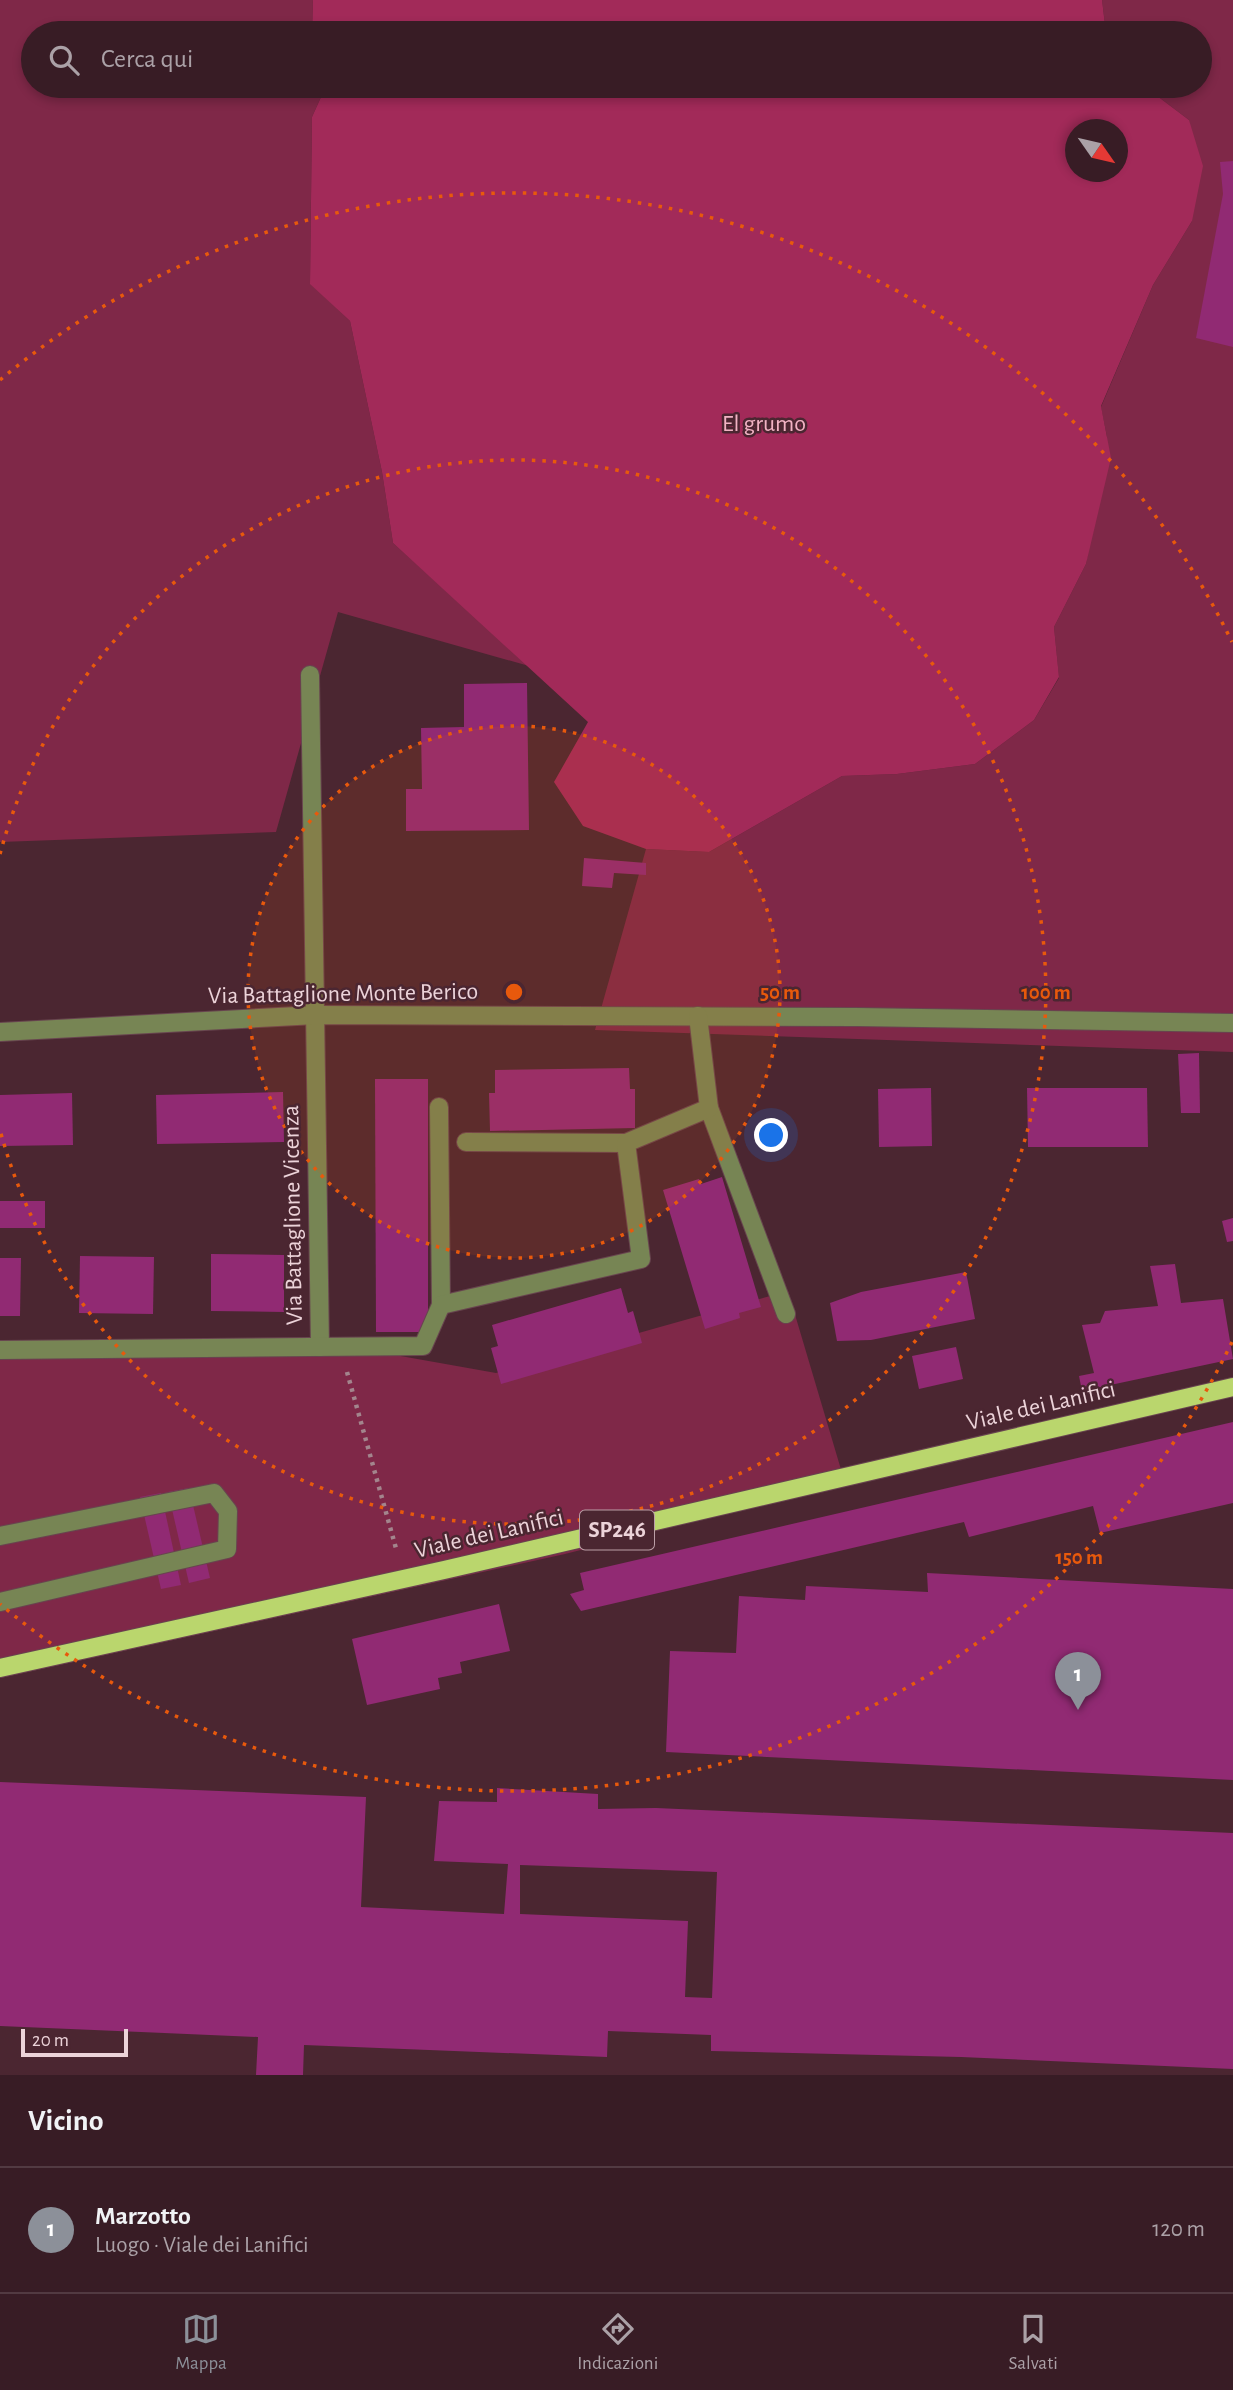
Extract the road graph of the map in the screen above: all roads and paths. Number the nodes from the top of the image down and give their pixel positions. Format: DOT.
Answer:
graph roads {
  1 [pos="310,675"];
  2 [pos="316,1015"];
  3 [pos="698,1016"];
  4 [pos="1233,1023"];
  5 [pos="0,1032"];
  6 [pos="439,1107"];
  7 [pos="709,1108"];
  8 [pos="466,1142"];
  9 [pos="626,1143"];
  10 [pos="442,1305"];
  11 [pos="786,1314"];
  12 [pos="320,1347"];
  13 [pos="340,1347"];
  14 [pos="0,1350"];
  15 [pos="1233,1387"];
  16 [pos="0,1536"];
  17 [pos="398,1557"];
  18 [pos="0,1602"];
  19 [pos="0,1668"];
  1 -- 2 [label="street, Via Battaglione Vicenza"];
  2 -- 3 [label="street, Via Battaglione Monte Berico"];
  2 -- 5 [label="street, Via Battaglione Monte Berico"];
  2 -- 12 [label="street, Via Battaglione Vicenza"];
  3 -- 4 [label="street, Via Battaglione Monte Berico"];
  3 -- 7 [label="street"];
  6 -- 10 [label="street"];
  7 -- 9 [label="street"];
  7 -- 11 [label="street"];
  8 -- 9 [label="street"];
  9 -- 10 [label="street"];
  10 -- 13 [label="street"];
  12 -- 13 [label="street"];
  12 -- 14 [label="street, Via Battaglione Vicenza"];
  13 -- 17 [label="path"];
  15 -- 19 [label="main road, Viale dei Lanifici / SP246"];
  16 -- 18 [label="street"];
}
